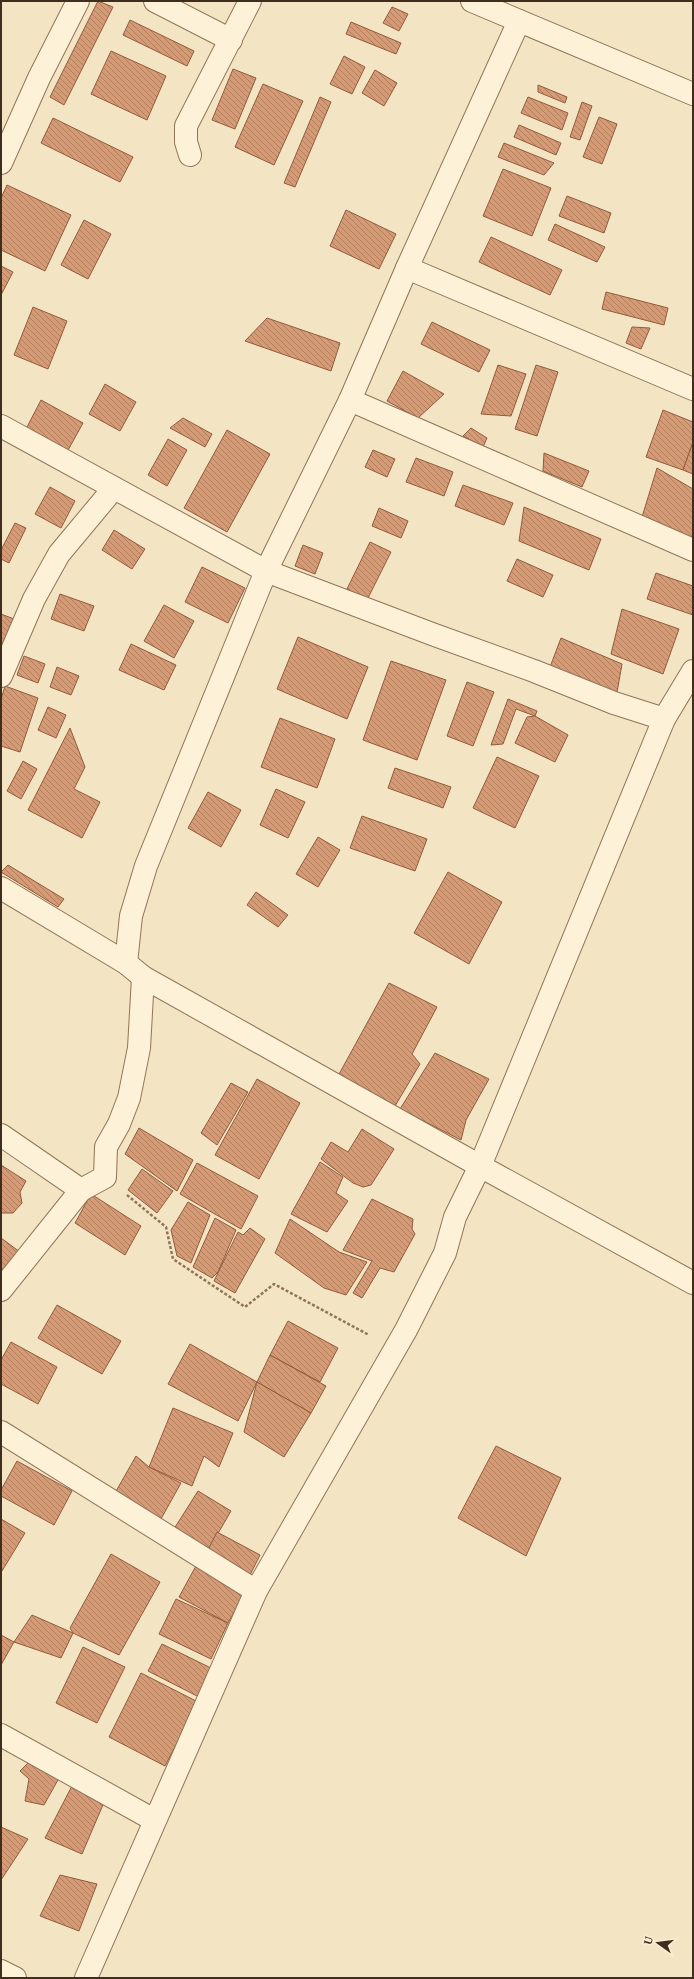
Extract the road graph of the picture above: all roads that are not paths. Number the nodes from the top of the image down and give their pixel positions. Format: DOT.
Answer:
graph roads {
  1 [pos="78,1"];
  2 [pos="155,1"];
  3 [pos="250,1"];
  4 [pos="472,1"];
  5 [pos="519,21"];
  6 [pos="230,40"];
  7 [pos="693,94"];
  8 [pos="190,154"];
  9 [pos="1,163"];
  10 [pos="407,268"];
  11 [pos="693,389"];
  12 [pos="350,400"];
  13 [pos="1,426"];
  14 [pos="114,488"];
  15 [pos="693,550"];
  16 [pos="266,571"];
  17 [pos="693,671"];
  18 [pos="1,676"];
  19 [pos="664,719"];
  20 [pos="1,888"];
  21 [pos="126,963"];
  22 [pos="143,977"];
  23 [pos="1,1135"];
  24 [pos="480,1166"];
  25 [pos="81,1190"];
  26 [pos="693,1283"];
  27 [pos="1,1290"];
  28 [pos="1,1432"];
  29 [pos="256,1591"];
  30 [pos="1,1735"];
  31 [pos="154,1820"];
  32 [pos="1,1971"];
  33 [pos="15,1978"];
  34 [pos="86,1978"];
  1 -- 9 [label="street"];
  2 -- 6 [label="street"];
  3 -- 6 [label="street"];
  4 -- 5 [label="street"];
  5 -- 7 [label="street"];
  5 -- 10 [label="street"];
  6 -- 8 [label="street"];
  10 -- 11 [label="street"];
  10 -- 12 [label="street"];
  12 -- 15 [label="street"];
  12 -- 16 [label="street"];
  13 -- 14 [label="street"];
  14 -- 16 [label="street"];
  14 -- 18 [label="street"];
  16 -- 19 [label="street"];
  16 -- 21 [label="street"];
  17 -- 19 [label="street"];
  19 -- 24 [label="street"];
  20 -- 21 [label="street"];
  21 -- 22 [label="street"];
  22 -- 24 [label="street"];
  22 -- 25 [label="street"];
  23 -- 25 [label="street"];
  24 -- 26 [label="street"];
  24 -- 29 [label="street"];
  25 -- 27 [label="street"];
  28 -- 29 [label="street"];
  29 -- 31 [label="street"];
  30 -- 31 [label="street"];
  31 -- 34 [label="street"];
  32 -- 33 [label="street"];
}
